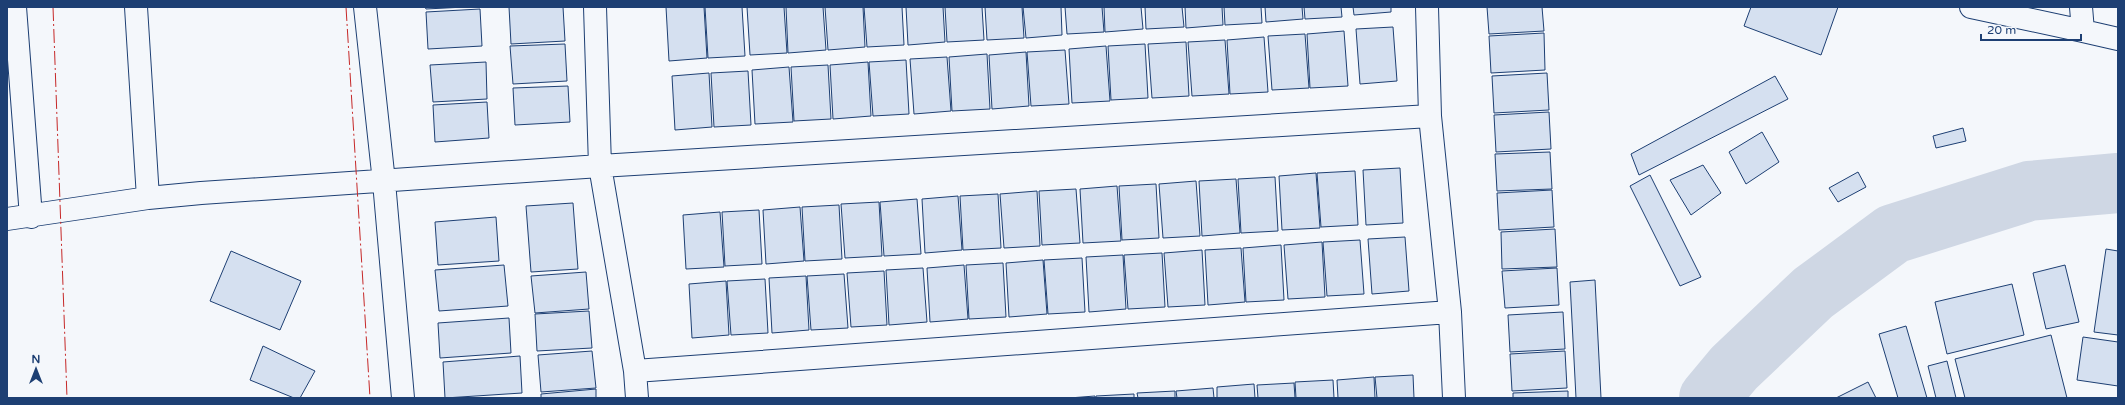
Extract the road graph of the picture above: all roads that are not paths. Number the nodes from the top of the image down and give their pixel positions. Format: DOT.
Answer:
graph roads {
  1 [pos="16,7"];
  2 [pos="136,7"];
  3 [pos="365,7"];
  4 [pos="595,7"];
  5 [pos="1427,7"];
  6 [pos="1971,7"];
  7 [pos="2080,7"];
  8 [pos="2083,31"];
  9 [pos="2118,39"];
  10 [pos="1430,116"];
  11 [pos="600,166"];
  12 [pos="384,182"];
  13 [pos="148,198"];
  14 [pos="31,217"];
  15 [pos="7,219"];
  16 [pos="1450,312"];
  17 [pos="635,371"];
  18 [pos="403,398"];
  19 [pos="637,398"];
  20 [pos="1454,398"];
  1 -- 14 [label="street"];
  2 -- 13 [label="street"];
  3 -- 12 [label="street"];
  4 -- 11 [label="street"];
  5 -- 10 [label="street"];
  6 -- 8 [label="street"];
  7 -- 8 [label="street"];
  8 -- 9 [label="street"];
  10 -- 11 [label="street"];
  10 -- 16 [label="street"];
  11 -- 12 [label="street"];
  11 -- 17 [label="street"];
  12 -- 13 [label="street"];
  12 -- 18 [label="street"];
  13 -- 14 [label="street"];
  14 -- 15 [label="street"];
  16 -- 17 [label="street"];
  16 -- 20 [label="street"];
  17 -- 19 [label="street"];
}
